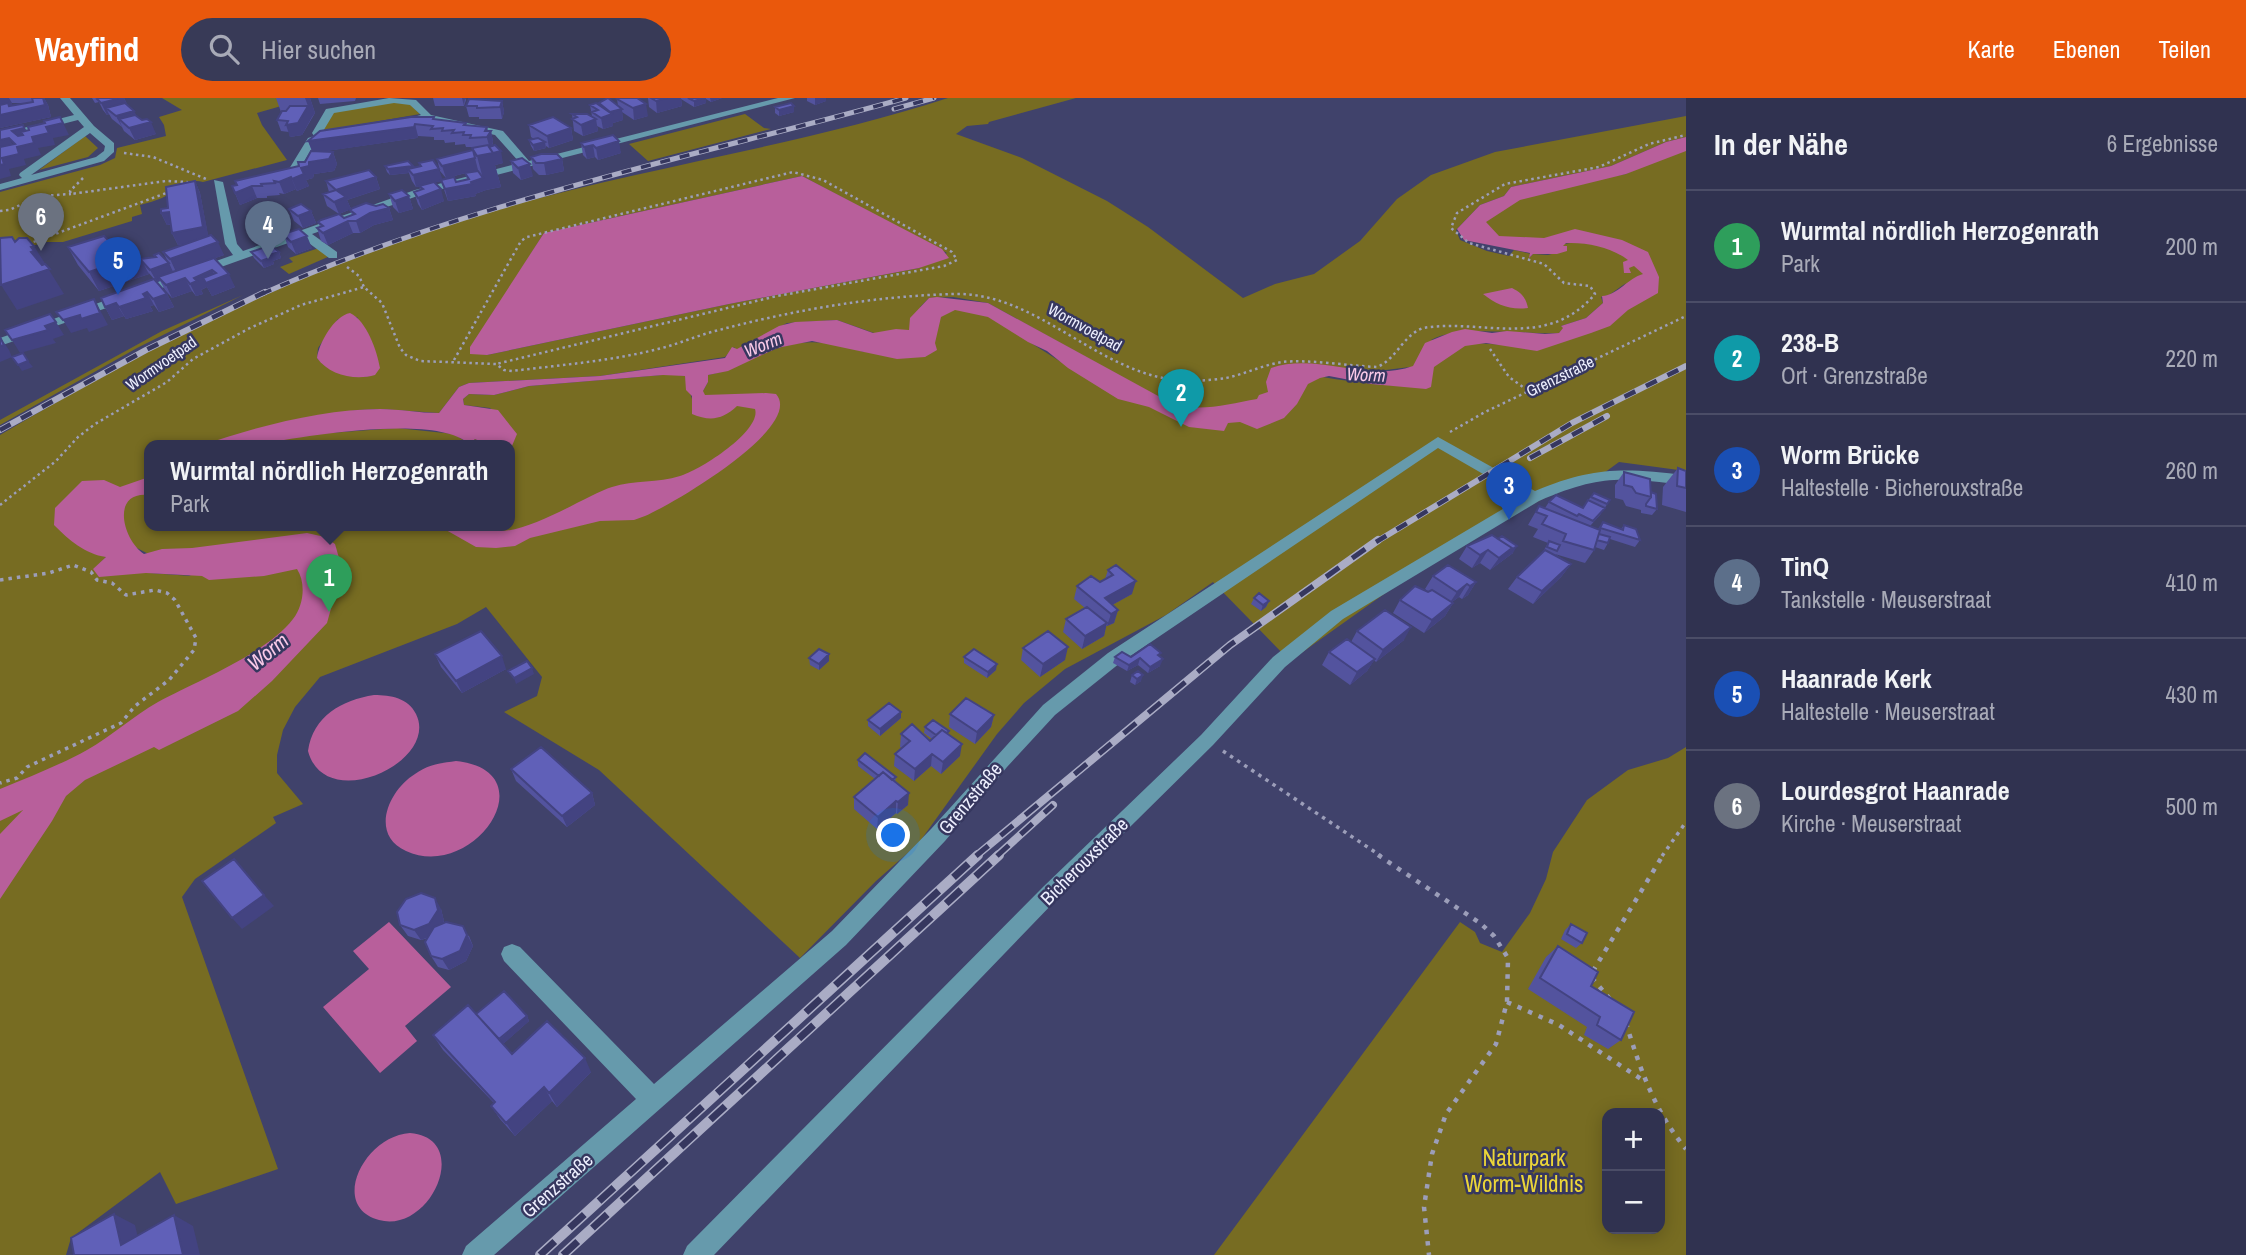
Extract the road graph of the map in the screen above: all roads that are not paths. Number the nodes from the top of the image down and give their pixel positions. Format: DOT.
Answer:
graph roads {
  1 [pos="65,98"];
  2 [pos="790,98"];
  3 [pos="80,117"];
  4 [pos="428,117"];
  5 [pos="403,122"];
  6 [pos="90,128"];
  7 [pos="340,134"];
  8 [pos="320,136"];
  9 [pos="0,137"];
  10 [pos="526,164"];
  11 [pos="262,179"];
  12 [pos="213,181"];
  13 [pos="13,183"];
  14 [pos="0,187"];
  15 [pos="305,234"];
  16 [pos="334,255"];
  17 [pos="241,257"];
  18 [pos="1,340"];
  19 [pos="1686,480"];
  20 [pos="1534,497"];
  21 [pos="512,954"];
  22 [pos="654,1101"];
  23 [pos="475,1255"];
  24 [pos="695,1255"];
  1 -- 3 [label="street"];
  2 -- 10 [label="street"];
  3 -- 6 [label="street"];
  3 -- 9 [label="street"];
  4 -- 5 [label="street"];
  4 -- 8 [label="street"];
  4 -- 10 [label="street"];
  6 -- 13 [label="street"];
  6 -- 13 [label="street"];
  7 -- 8 [label="street"];
  8 -- 11 [label="street"];
  10 -- 15 [label="street"];
  12 -- 17 [label="street"];
  13 -- 14 [label="street"];
  15 -- 16 [label="street"];
  15 -- 17 [label="street"];
  17 -- 18 [label="street"];
  19 -- 20 [label="street"];
  20 -- 22 [label="street, Grenzstraße"];
  20 -- 24 [label="street, Bicherouxstraße"];
  21 -- 22 [label="street"];
  22 -- 23 [label="street, Grenzstraße"];
}
